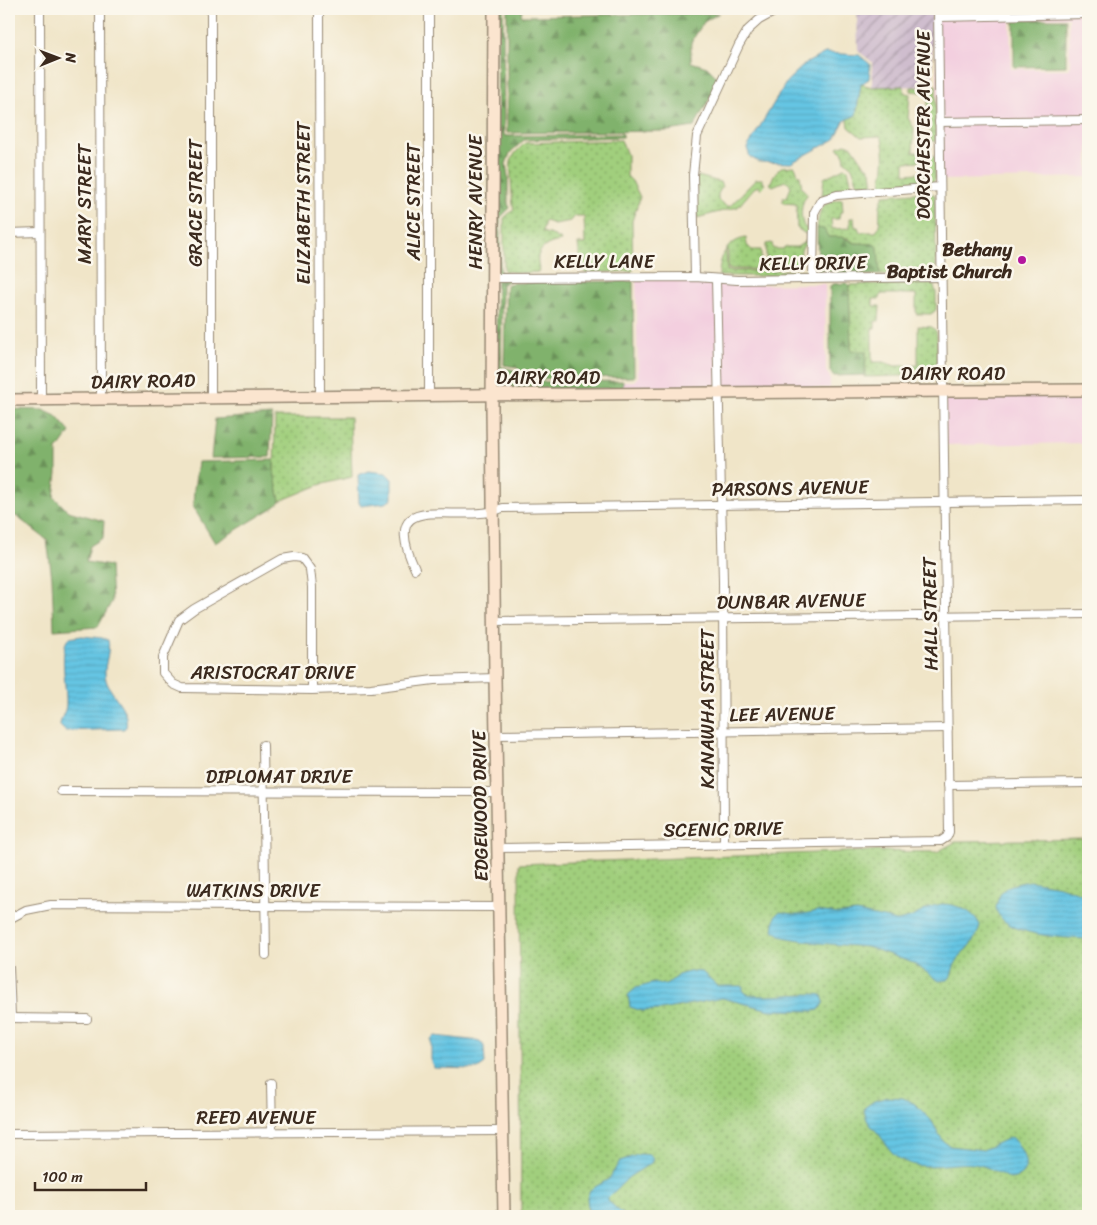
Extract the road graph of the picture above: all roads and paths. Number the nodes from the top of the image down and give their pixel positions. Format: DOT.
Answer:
graph roads {
  1 [pos="40,9"];
  2 [pos="100,9"];
  3 [pos="211,9"];
  4 [pos="319,9"];
  5 [pos="429,9"];
  6 [pos="494,9"];
  7 [pos="779,9"];
  8 [pos="938,13"];
  9 [pos="1088,14"];
  10 [pos="1088,120"];
  11 [pos="939,122"];
  12 [pos="940,187"];
  13 [pos="40,232"];
  14 [pos="9,233"];
  15 [pos="695,277"];
  16 [pos="940,277"];
  17 [pos="493,278"];
  18 [pos="716,279"];
  19 [pos="813,279"];
  20 [pos="942,390"];
  21 [pos="1088,390"];
  22 [pos="720,393"];
  23 [pos="492,394"];
  24 [pos="429,395"];
  25 [pos="320,396"];
  26 [pos="211,398"];
  27 [pos="9,400"];
  28 [pos="41,400"];
  29 [pos="101,400"];
  30 [pos="1088,500"];
  31 [pos="944,502"];
  32 [pos="721,506"];
  33 [pos="493,510"];
  34 [pos="415,569"];
  35 [pos="1088,614"];
  36 [pos="946,616"];
  37 [pos="723,618"];
  38 [pos="494,622"];
  39 [pos="495,678"];
  40 [pos="312,690"];
  41 [pos="948,728"];
  42 [pos="724,731"];
  43 [pos="496,735"];
  44 [pos="263,745"];
  45 [pos="1088,783"];
  46 [pos="948,785"];
  47 [pos="61,791"];
  48 [pos="264,792"];
  49 [pos="496,792"];
  50 [pos="947,837"];
  51 [pos="724,845"];
  52 [pos="498,848"];
  53 [pos="266,906"];
  54 [pos="499,907"];
  55 [pos="9,918"];
  56 [pos="266,955"];
  57 [pos="9,967"];
  58 [pos="10,1018"];
  59 [pos="87,1019"];
  60 [pos="271,1083"];
  61 [pos="502,1132"];
  62 [pos="272,1133"];
  63 [pos="9,1134"];
  64 [pos="504,1216"];
  1 -- 13 [label="street"];
  2 -- 29 [label="street, MARY STREET"];
  3 -- 26 [label="street, GRACE STREET"];
  4 -- 25 [label="street, ELIZABETH STREET"];
  5 -- 24 [label="street, ALICE STREET"];
  6 -- 17 [label="street, HENRY AVENUE"];
  7 -- 15 [label="street"];
  8 -- 9 [label="street"];
  8 -- 11 [label="street, DORCHESTER AVENUE"];
  10 -- 11 [label="street"];
  11 -- 12 [label="street, DORCHESTER AVENUE"];
  12 -- 16 [label="street, DORCHESTER AVENUE"];
  12 -- 19 [label="street"];
  13 -- 14 [label="street"];
  13 -- 28 [label="street"];
  15 -- 17 [label="street, KELLY LANE"];
  15 -- 18 [label="street, KELLY LANE"];
  16 -- 19 [label="street, KELLY DRIVE"];
  16 -- 20 [label="street, DORCHESTER AVENUE"];
  17 -- 23 [label="street, HENRY AVENUE"];
  18 -- 19 [label="street, KELLY DRIVE"];
  18 -- 22 [label="street, KANAWHA STREET"];
  20 -- 21 [label="street, DAIRY ROAD"];
  20 -- 22 [label="street, DAIRY ROAD"];
  20 -- 31 [label="street, HALL STREET"];
  22 -- 23 [label="street, DAIRY ROAD"];
  22 -- 32 [label="street, KANAWHA STREET"];
  23 -- 24 [label="street, DAIRY ROAD"];
  23 -- 33 [label="street, EDGEWOOD DRIVE"];
  24 -- 25 [label="street, DAIRY ROAD"];
  25 -- 26 [label="street, DAIRY ROAD"];
  26 -- 29 [label="street, DAIRY ROAD"];
  27 -- 28 [label="street, DAIRY ROAD"];
  28 -- 29 [label="street, DAIRY ROAD"];
  30 -- 31 [label="street, PARSONS AVENUE"];
  31 -- 32 [label="street, PARSONS AVENUE"];
  31 -- 36 [label="street, HALL STREET"];
  32 -- 33 [label="street, PARSONS AVENUE"];
  32 -- 37 [label="street, KANAWHA STREET"];
  33 -- 34 [label="street, PARSONS AVENUE"];
  33 -- 38 [label="street, EDGEWOOD DRIVE"];
  35 -- 36 [label="street, DUNBAR AVENUE"];
  36 -- 37 [label="street, DUNBAR AVENUE"];
  36 -- 41 [label="street, HALL STREET"];
  37 -- 38 [label="street, DUNBAR AVENUE"];
  37 -- 42 [label="street, KANAWHA STREET"];
  38 -- 39 [label="street, EDGEWOOD DRIVE"];
  39 -- 40 [label="street, ARISTOCRAT DRIVE"];
  39 -- 43 [label="street, EDGEWOOD DRIVE"];
  40 -- 40 [label="street, ARISTOCRAT DRIVE"];
  41 -- 42 [label="street, LEE AVENUE"];
  41 -- 46 [label="street, HALL STREET"];
  42 -- 43 [label="street, LEE AVENUE"];
  42 -- 51 [label="street, KANAWHA STREET"];
  43 -- 49 [label="street, EDGEWOOD DRIVE"];
  44 -- 48 [label="street"];
  45 -- 46 [label="street"];
  46 -- 50 [label="street, HALL STREET"];
  47 -- 48 [label="street, DIPLOMAT DRIVE"];
  48 -- 49 [label="street, DIPLOMAT DRIVE"];
  48 -- 53 [label="street"];
  49 -- 52 [label="street, EDGEWOOD DRIVE"];
  50 -- 51 [label="street, SCENIC DRIVE"];
  51 -- 52 [label="street, SCENIC DRIVE"];
  52 -- 54 [label="street, EDGEWOOD DRIVE"];
  53 -- 54 [label="street, WATKINS DRIVE"];
  53 -- 55 [label="street, WATKINS DRIVE"];
  53 -- 56 [label="street"];
  54 -- 61 [label="street, EDGEWOOD DRIVE"];
  57 -- 58 [label="street"];
  58 -- 59 [label="street"];
  60 -- 62 [label="street"];
  61 -- 62 [label="street, REED AVENUE"];
  61 -- 64 [label="street, EDGEWOOD DRIVE"];
  62 -- 63 [label="street, REED AVENUE"];
}
